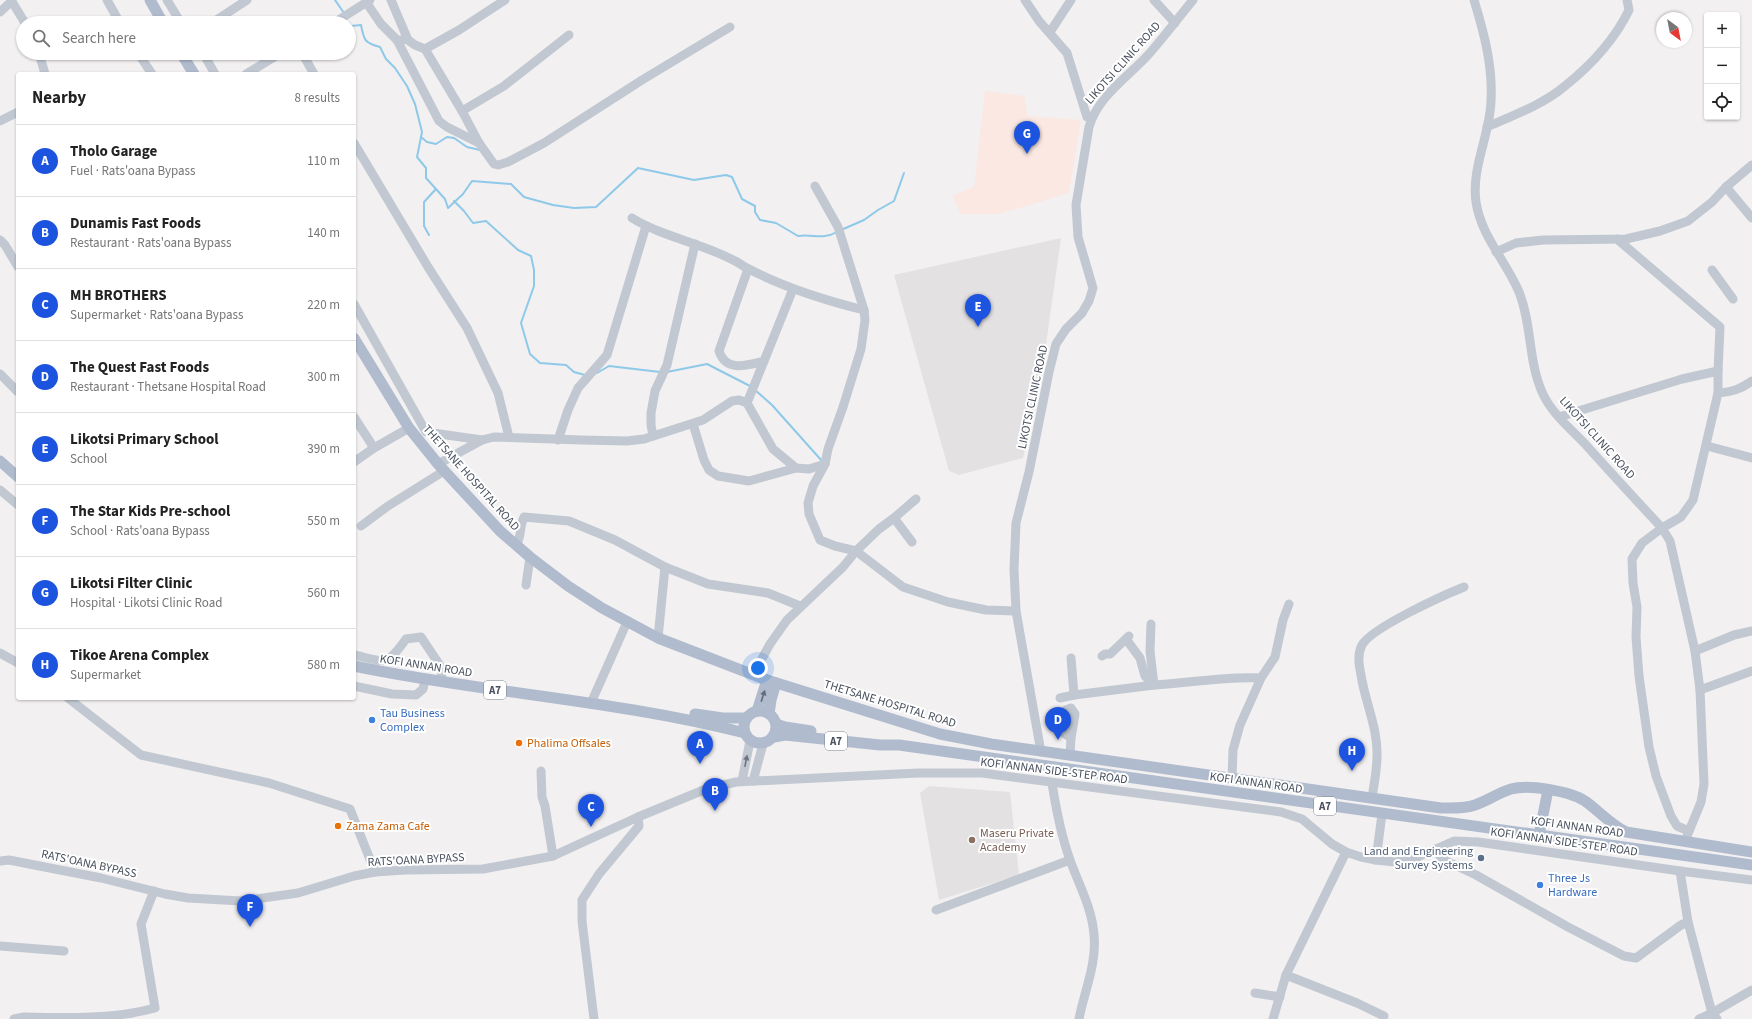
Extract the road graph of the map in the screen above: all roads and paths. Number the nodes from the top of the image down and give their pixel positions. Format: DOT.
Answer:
graph roads {
  1 [pos="11,0"];
  2 [pos="107,0"];
  3 [pos="150,0"];
  4 [pos="167,0"];
  5 [pos="391,0"];
  6 [pos="505,0"];
  7 [pos="1025,0"];
  8 [pos="1071,0"];
  9 [pos="1154,0"];
  10 [pos="1193,0"];
  11 [pos="1474,0"];
  12 [pos="1627,0"];
  13 [pos="245,1"];
  14 [pos="368,1"];
  15 [pos="0,12"];
  16 [pos="21,16"];
  17 [pos="116,16"];
  18 [pos="159,16"];
  19 [pos="177,16"];
  20 [pos="222,16"];
  21 [pos="345,16"];
  22 [pos="1175,23"];
  23 [pos="730,27"];
  24 [pos="1050,32"];
  25 [pos="569,35"];
  26 [pos="397,40"];
  27 [pos="408,40"];
  28 [pos="425,49"];
  29 [pos="41,60"];
  30 [pos="143,60"];
  31 [pos="185,60"];
  32 [pos="207,60"];
  33 [pos="269,60"];
  34 [pos="306,60"];
  35 [pos="44,72"];
  36 [pos="151,72"];
  37 [pos="193,72"];
  38 [pos="214,72"];
  39 [pos="249,72"];
  40 [pos="313,72"];
  41 [pos="462,111"];
  42 [pos="16,113"];
  43 [pos="1092,117"];
  44 [pos="0,121"];
  45 [pos="1487,127"];
  46 [pos="479,144"];
  47 [pos="356,150"];
  48 [pos="1752,165"];
  49 [pos="815,186"];
  50 [pos="1726,187"];
  51 [pos="632,218"];
  52 [pos="1752,218"];
  53 [pos="646,226"];
  54 [pos="1617,239"];
  55 [pos="0,240"];
  56 [pos="695,244"];
  57 [pos="1496,252"];
  58 [pos="16,263"];
  59 [pos="748,269"];
  60 [pos="1712,270"];
  61 [pos="793,289"];
  62 [pos="1733,299"];
  63 [pos="356,308"];
  64 [pos="864,310"];
  65 [pos="356,341"];
  66 [pos="764,361"];
  67 [pos="1718,371"];
  68 [pos="0,374"];
  69 [pos="1752,380"];
  70 [pos="16,390"];
  71 [pos="1718,393"];
  72 [pos="747,403"];
  73 [pos="1559,417"];
  74 [pos="356,419"];
  75 [pos="693,424"];
  76 [pos="409,428"];
  77 [pos="653,436"];
  78 [pos="509,437"];
  79 [pos="482,440"];
  80 [pos="558,440"];
  81 [pos="1707,446"];
  82 [pos="374,448"];
  83 [pos="1752,458"];
  84 [pos="0,461"];
  85 [pos="356,461"];
  86 [pos="825,464"];
  87 [pos="441,467"];
  88 [pos="796,468"];
  89 [pos="16,475"];
  90 [pos="0,490"];
  91 [pos="916,499"];
  92 [pos="16,503"];
  93 [pos="894,518"];
  94 [pos="361,526"];
  95 [pos="1662,528"];
  96 [pos="912,542"];
  97 [pos="516,545"];
  98 [pos="856,551"];
  99 [pos="530,557"];
  100 [pos="665,567"];
  101 [pos="526,585"];
  102 [pos="1464,587"];
  103 [pos="1289,604"];
  104 [pos="800,606"];
  105 [pos="1016,611"];
  106 [pos="626,622"];
  107 [pos="1151,624"];
  108 [pos="1752,631"];
  109 [pos="658,638"];
  110 [pos="1696,651"];
  111 [pos="0,653"];
  112 [pos="356,655"];
  113 [pos="1102,656"];
  114 [pos="1071,658"];
  115 [pos="16,662"];
  116 [pos="356,666"];
  117 [pos="1752,671"];
  118 [pos="752,675"];
  119 [pos="1262,678"];
  120 [pos="425,680"];
  121 [pos="442,682"];
  122 [pos="772,682"];
  123 [pos="1154,685"];
  124 [pos="356,686"];
  125 [pos="1700,690"];
  126 [pos="1074,694"];
  127 [pos="1060,698"];
  128 [pos="71,700"];
  129 [pos="591,703"];
  130 [pos="637,710"];
  131 [pos="757,711"];
  132 [pos="769,714"];
  133 [pos="746,718"];
  134 [pos="776,724"];
  135 [pos="747,737"];
  136 [pos="774,737"];
  137 [pos="1070,738"];
  138 [pos="763,744"];
  139 [pos="899,746"];
  140 [pos="1041,752"];
  141 [pos="1070,755"];
  142 [pos="541,771"];
  143 [pos="1232,778"];
  144 [pos="742,781"];
  145 [pos="753,781"];
  146 [pos="1052,783"];
  147 [pos="1548,790"];
  148 [pos="1372,798"];
  149 [pos="1382,814"];
  150 [pos="638,817"];
  151 [pos="1539,835"];
  152 [pos="1687,836"];
  153 [pos="1435,849"];
  154 [pos="1346,852"];
  155 [pos="1752,852"];
  156 [pos="553,856"];
  157 [pos="1070,860"];
  158 [pos="1376,860"];
  159 [pos="0,861"];
  160 [pos="1752,865"];
  161 [pos="1680,871"];
  162 [pos="375,872"];
  163 [pos="1752,880"];
  164 [pos="154,891"];
  165 [pos="936,910"];
  166 [pos="1688,922"];
  167 [pos="0,946"];
  168 [pos="64,951"];
  169 [pos="1286,976"];
  170 [pos="1752,990"];
  171 [pos="1255,993"];
  172 [pos="1280,997"];
  173 [pos="1384,1016"];
  174 [pos="1715,1016"];
  175 [pos="14,1019"];
  176 [pos="594,1019"];
  177 [pos="1079,1019"];
  178 [pos="1273,1019"];
  179 [pos="1699,1019"];
  1 -- 15 [label="street"];
  1 -- 16 [label="street"];
  2 -- 17 [label="street"];
  3 -- 18 [label="main road"];
  4 -- 19 [label="street"];
  5 -- 27 [label="street"];
  6 -- 28 [label="street"];
  7 -- 24 [label="street"];
  8 -- 24 [label="street"];
  9 -- 22 [label="street"];
  10 -- 22 [label="street, LIKOTSI CLINIC ROAD"];
  11 -- 45 [label="street, LIKOTSI CLINIC ROAD"];
  12 -- 45 [label="street"];
  13 -- 20 [label="street"];
  14 -- 21 [label="street"];
  14 -- 26 [label="street"];
  22 -- 43 [label="street, LIKOTSI CLINIC ROAD"];
  23 -- 46 [label="street"];
  24 -- 43 [label="street"];
  25 -- 41 [label="street"];
  26 -- 27 [label="street"];
  26 -- 46 [label="street"];
  27 -- 28 [label="street"];
  28 -- 41 [label="street"];
  29 -- 35 [label="street"];
  30 -- 36 [label="street"];
  31 -- 37 [label="main road"];
  32 -- 38 [label="street"];
  33 -- 39 [label="street"];
  34 -- 40 [label="street"];
  41 -- 46 [label="street"];
  42 -- 44 [label="street"];
  43 -- 105 [label="street, LIKOTSI CLINIC ROAD"];
  45 -- 57 [label="street, LIKOTSI CLINIC ROAD"];
  47 -- 78 [label="street"];
  48 -- 50 [label="street"];
  49 -- 64 [label="street"];
  50 -- 52 [label="street"];
  50 -- 54 [label="street"];
  51 -- 53 [label="street"];
  53 -- 56 [label="street"];
  53 -- 80 [label="street"];
  54 -- 57 [label="street"];
  54 -- 67 [label="street"];
  55 -- 58 [label="street"];
  56 -- 59 [label="street"];
  56 -- 77 [label="street"];
  57 -- 73 [label="street, LIKOTSI CLINIC ROAD"];
  59 -- 61 [label="street"];
  59 -- 66 [label="street"];
  60 -- 62 [label="street"];
  61 -- 64 [label="street"];
  61 -- 66 [label="street"];
  63 -- 79 [label="street"];
  64 -- 86 [label="street"];
  65 -- 76 [label="main road, THETSANE HOSPITAL ROAD"];
  66 -- 72 [label="street"];
  67 -- 71 [label="street"];
  67 -- 73 [label="street"];
  68 -- 70 [label="street"];
  69 -- 71 [label="street"];
  71 -- 81 [label="street"];
  72 -- 75 [label="street"];
  72 -- 88 [label="street"];
  73 -- 95 [label="street, LIKOTSI CLINIC ROAD"];
  74 -- 82 [label="street"];
  75 -- 77 [label="street"];
  75 -- 88 [label="street"];
  76 -- 82 [label="street"];
  76 -- 87 [label="main road, THETSANE HOSPITAL ROAD"];
  77 -- 80 [label="street"];
  78 -- 79 [label="street"];
  78 -- 80 [label="street"];
  79 -- 87 [label="street"];
  81 -- 83 [label="street"];
  81 -- 95 [label="street"];
  82 -- 85 [label="street"];
  84 -- 89 [label="main road"];
  86 -- 88 [label="street"];
  86 -- 98 [label="street"];
  87 -- 94 [label="street"];
  87 -- 97 [label="main road, THETSANE HOSPITAL ROAD"];
  90 -- 92 [label="street"];
  91 -- 93 [label="street"];
  93 -- 96 [label="street"];
  93 -- 98 [label="street"];
  95 -- 110 [label="street, LIKOTSI CLINIC ROAD"];
  95 -- 152 [label="street"];
  97 -- 99 [label="main road, THETSANE HOSPITAL ROAD"];
  97 -- 100 [label="street"];
  98 -- 104 [label="street"];
  98 -- 105 [label="street"];
  99 -- 101 [label="street"];
  99 -- 106 [label="main road, THETSANE HOSPITAL ROAD"];
  100 -- 104 [label="street"];
  100 -- 109 [label="street"];
  102 -- 148 [label="street"];
  103 -- 119 [label="street"];
  104 -- 118 [label="street"];
  105 -- 140 [label="street, LIKOTSI CLINIC ROAD"];
  106 -- 109 [label="main road, THETSANE HOSPITAL ROAD"];
  106 -- 129 [label="street"];
  107 -- 123 [label="street"];
  108 -- 110 [label="street"];
  109 -- 118 [label="main road, THETSANE HOSPITAL ROAD"];
  110 -- 125 [label="street, LIKOTSI CLINIC ROAD"];
  111 -- 115 [label="street"];
  112 -- 121 [label="street"];
  113 -- 123 [label="street"];
  114 -- 126 [label="street"];
  116 -- 120 [label="main road, KOFI ANNAN ROAD / A7"];
  117 -- 125 [label="street"];
  118 -- 122 [label="main road, THETSANE HOSPITAL ROAD"];
  119 -- 123 [label="street"];
  119 -- 143 [label="street"];
  120 -- 121 [label="main road, KOFI ANNAN ROAD / A7"];
  120 -- 124 [label="street"];
  121 -- 129 [label="main road, KOFI ANNAN ROAD / A7"];
  131 -- 122 [label="main road, one-way"];
  122 -- 132 [label="main road"];
  122 -- 140 [label="main road, THETSANE HOSPITAL ROAD"];
  123 -- 126 [label="street"];
  125 -- 152 [label="street, LIKOTSI CLINIC ROAD"];
  126 -- 127 [label="street"];
  128 -- 162 [label="street"];
  129 -- 130 [label="main road, KOFI ANNAN ROAD / A7"];
  130 -- 133 [label="main road, KOFI ANNAN ROAD / A7"];
  130 -- 135 [label="main road, KOFI ANNAN ROAD / A7"];
  131 -- 132 [label="main road"];
  131 -- 133 [label="main road"];
  132 -- 134 [label="main road"];
  133 -- 135 [label="main road"];
  134 -- 136 [label="main road"];
  134 -- 139 [label="main road, KOFI ANNAN ROAD / A7"];
  135 -- 138 [label="main road, A7"];
  144 -- 135 [label="street, one-way"];
  136 -- 138 [label="main road, A7"];
  136 -- 139 [label="main road, KOFI ANNAN ROAD / A7"];
  137 -- 141 [label="street"];
  138 -- 145 [label="street"];
  139 -- 149 [label="main road, KOFI ANNAN ROAD / A7"];
  140 -- 141 [label="main road, THETSANE HOSPITAL ROAD"];
  141 -- 143 [label="main road, THETSANE HOSPITAL ROAD"];
  142 -- 156 [label="street"];
  143 -- 148 [label="main road, THETSANE HOSPITAL ROAD"];
  144 -- 145 [label="street, RATS'OANA BYPASS"];
  144 -- 150 [label="street, RATS'OANA BYPASS"];
  145 -- 146 [label="street, KOFI ANNAN SIDE-STEP ROAD"];
  146 -- 154 [label="street, KOFI ANNAN SIDE-STEP ROAD"];
  146 -- 157 [label="street"];
  147 -- 148 [label="main road, THETSANE HOSPITAL ROAD"];
  147 -- 151 [label="main road"];
  147 -- 152 [label="main road, THETSANE HOSPITAL ROAD"];
  149 -- 151 [label="main road, KOFI ANNAN ROAD / A7"];
  149 -- 158 [label="street"];
  150 -- 156 [label="street, RATS'OANA BYPASS"];
  150 -- 176 [label="street"];
  151 -- 160 [label="main road, KOFI ANNAN ROAD / A7"];
  152 -- 155 [label="main road, THETSANE HOSPITAL ROAD"];
  153 -- 158 [label="street, KOFI ANNAN SIDE-STEP ROAD"];
  153 -- 161 [label="street, KOFI ANNAN SIDE-STEP ROAD"];
  153 -- 166 [label="street"];
  154 -- 158 [label="street, KOFI ANNAN SIDE-STEP ROAD"];
  154 -- 169 [label="street"];
  156 -- 162 [label="street, RATS'OANA BYPASS"];
  157 -- 165 [label="street"];
  157 -- 177 [label="street"];
  159 -- 164 [label="street, RATS'OANA BYPASS"];
  161 -- 163 [label="street, KOFI ANNAN SIDE-STEP ROAD"];
  161 -- 166 [label="street"];
  162 -- 164 [label="street, RATS'OANA BYPASS"];
  164 -- 175 [label="street"];
  166 -- 174 [label="street"];
  167 -- 168 [label="street"];
  169 -- 172 [label="street"];
  169 -- 173 [label="street"];
  170 -- 174 [label="street"];
  171 -- 172 [label="street"];
  172 -- 178 [label="street"];
  174 -- 179 [label="street"];
}
